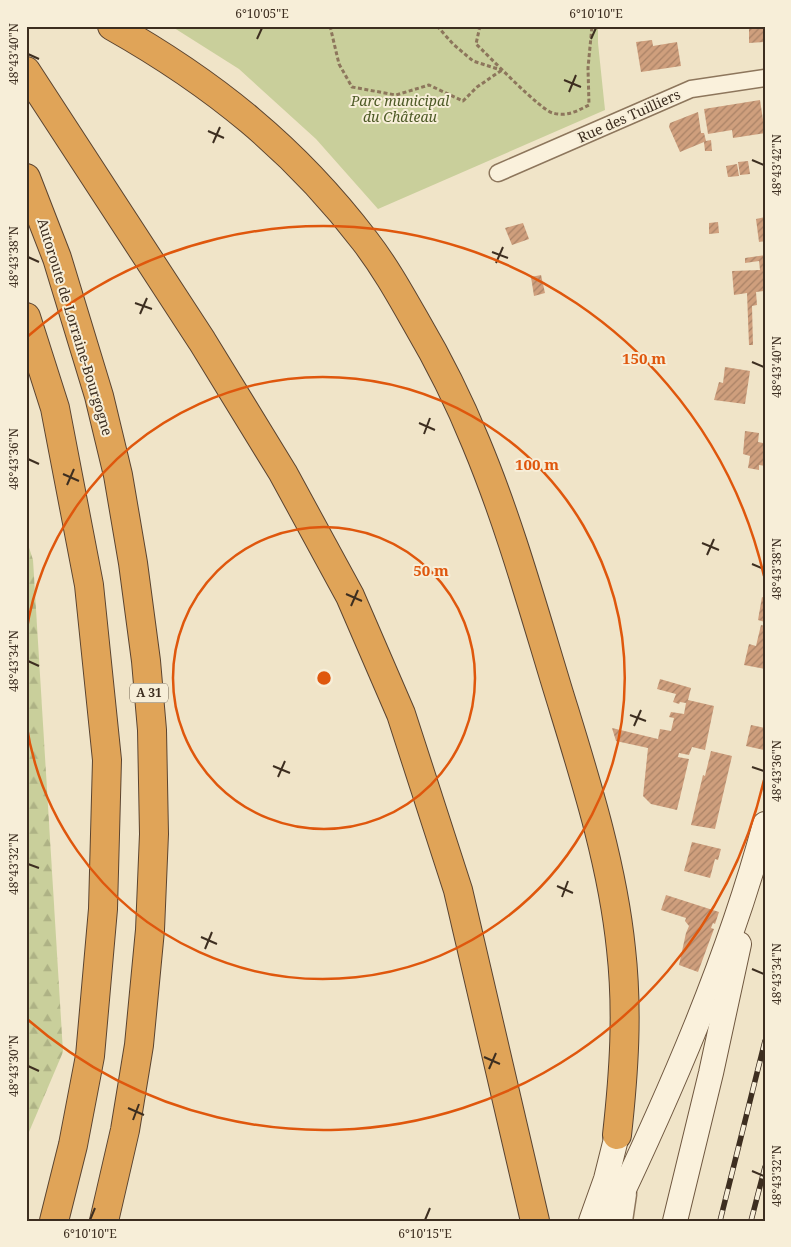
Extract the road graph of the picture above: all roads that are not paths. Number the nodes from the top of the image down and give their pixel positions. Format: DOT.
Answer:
graph roads {
  1 [pos="112,26"];
  2 [pos="26,72"];
  3 [pos="765,78"];
  4 [pos="498,173"];
  5 [pos="26,178"];
  6 [pos="26,317"];
  7 [pos="765,824"];
  8 [pos="755,861"];
  9 [pos="617,1135"];
  10 [pos="631,1174"];
  11 [pos="54,1221"];
  12 [pos="104,1221"];
  13 [pos="535,1221"];
  14 [pos="591,1221"];
  15 [pos="609,1221"];
  16 [pos="624,1221"];
  17 [pos="675,1221"];
  1 -- 9 [label="highway"];
  2 -- 13 [label="highway"];
  3 -- 4 [label="street, Rue des Tuilliers"];
  5 -- 12 [label="highway, Autoroute de Lorraine-Bourgogne / A 31"];
  6 -- 11 [label="highway"];
  7 -- 8 [label="main road"];
  8 -- 10 [label="main road"];
  8 -- 17 [label="main road"];
  9 -- 14 [label="main road"];
  10 -- 15 [label="main road"];
  10 -- 16 [label="street"];
}
